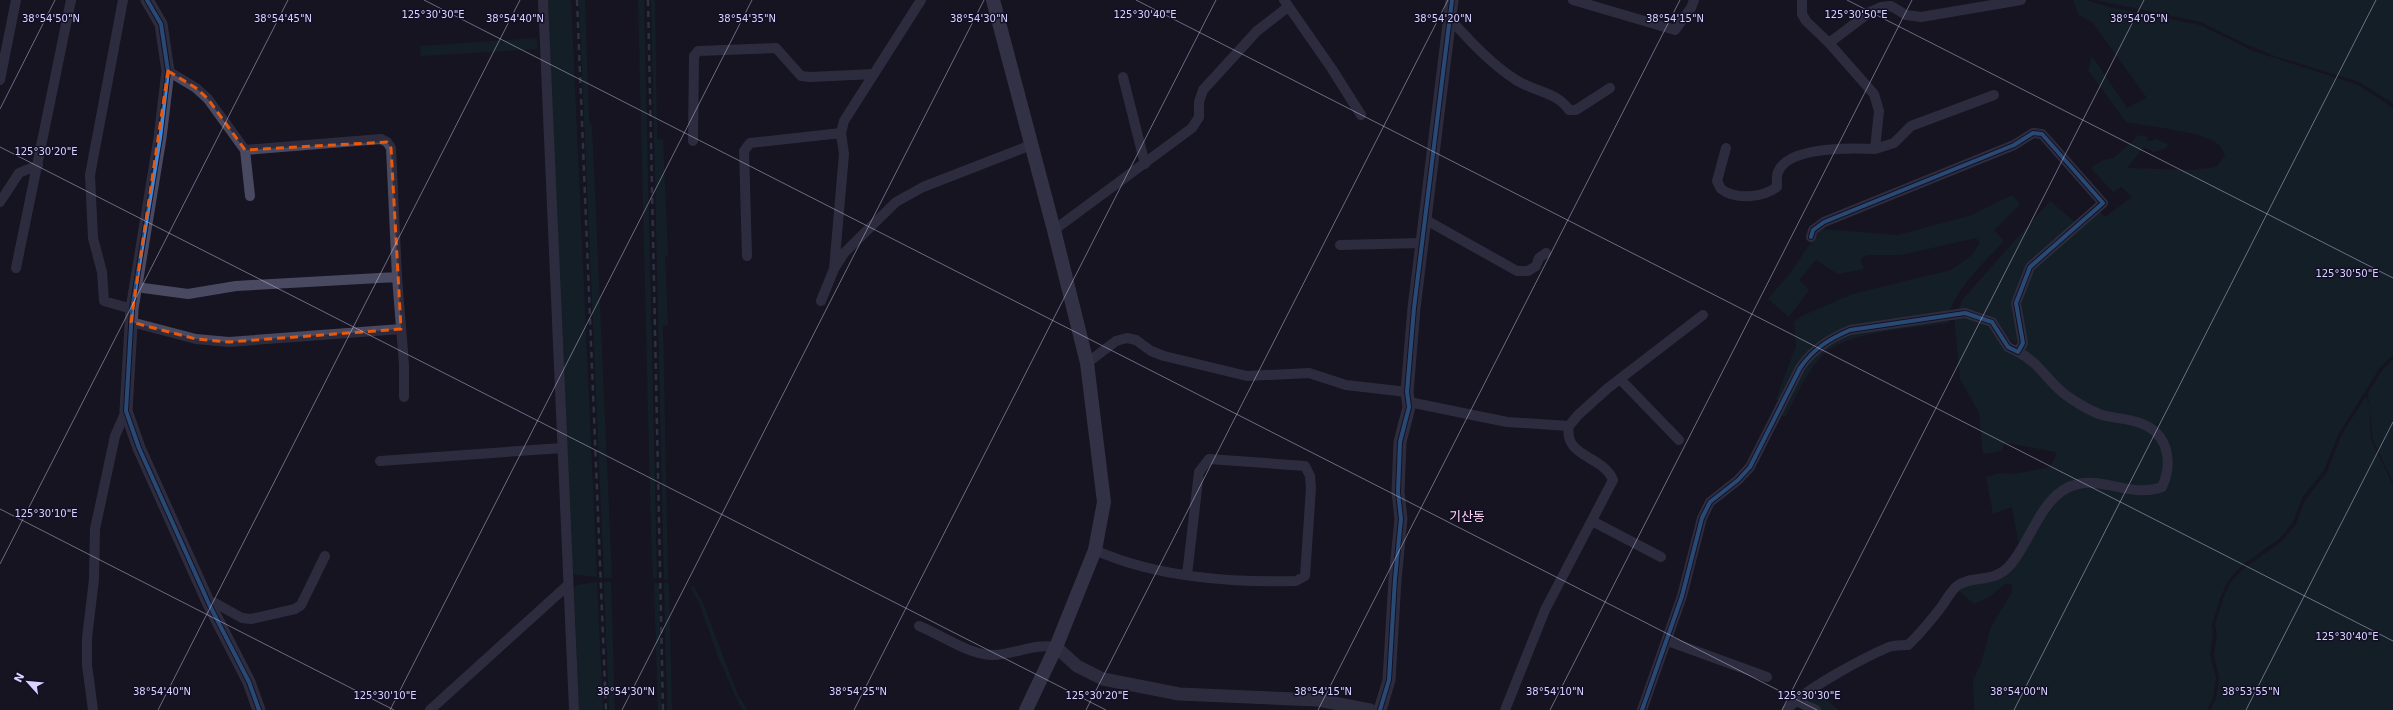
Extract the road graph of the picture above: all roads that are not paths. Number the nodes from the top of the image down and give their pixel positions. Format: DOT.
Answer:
graph roads {
  1 [pos="16,0"];
  2 [pos="71,0"];
  3 [pos="123,0"];
  4 [pos="147,0"];
  5 [pos="543,0"];
  6 [pos="921,0"];
  7 [pos="993,0"];
  8 [pos="1452,0"];
  9 [pos="1573,0"];
  10 [pos="1694,0"];
  11 [pos="1802,0"];
  12 [pos="2021,0"];
  13 [pos="1891,3"];
  14 [pos="1286,4"];
  15 [pos="1450,20"];
  16 [pos="1829,43"];
  17 [pos="168,71"];
  18 [pos="874,74"];
  19 [pos="1124,78"];
  20 [pos="0,80"];
  21 [pos="1610,88"];
  22 [pos="1994,95"];
  23 [pos="1361,115"];
  24 [pos="841,133"];
  25 [pos="694,141"];
  26 [pos="1031,145"];
  27 [pos="1726,148"];
  28 [pos="1875,149"];
  29 [pos="245,150"];
  30 [pos="38,164"];
  31 [pos="1146,164"];
  32 [pos="250,196"];
  33 [pos="0,202"];
  34 [pos="1426,220"];
  35 [pos="1054,230"];
  36 [pos="1811,237"];
  37 [pos="1422,243"];
  38 [pos="1340,245"];
  39 [pos="1546,253"];
  40 [pos="747,256"];
  41 [pos="16,268"];
  42 [pos="834,269"];
  43 [pos="397,277"];
  44 [pos="136,288"];
  45 [pos="821,301"];
  46 [pos="131,315"];
  47 [pos="1703,315"];
  48 [pos="401,329"];
  49 [pos="2018,352"];
  50 [pos="1087,363"];
  51 [pos="1621,380"];
  52 [pos="404,397"];
  53 [pos="1408,397"];
  54 [pos="126,411"];
  55 [pos="1569,426"];
  56 [pos="1679,440"];
  57 [pos="562,448"];
  58 [pos="380,461"];
  59 [pos="1592,521"];
  60 [pos="1095,550"];
  61 [pos="325,556"];
  62 [pos="1661,557"];
  63 [pos="1187,575"];
  64 [pos="568,585"];
  65 [pos="208,604"];
  66 [pos="920,626"];
  67 [pos="1668,640"];
  68 [pos="1056,647"];
  69 [pos="1767,677"];
  70 [pos="1794,700"];
  71 [pos="1333,706"];
  72 [pos="93,710"];
  73 [pos="259,710"];
  74 [pos="430,710"];
  75 [pos="574,710"];
  76 [pos="1026,710"];
  77 [pos="1370,710"];
  78 [pos="1380,710"];
  79 [pos="1505,710"];
  80 [pos="1642,710"];
  81 [pos="1787,710"];
  82 [pos="1816,710"];
  1 -- 20 [label="street"];
  2 -- 30 [label="street"];
  3 -- 46 [label="street"];
  4 -- 17 [label="street"];
  5 -- 57 [label="street"];
  6 -- 18 [label="street"];
  7 -- 26 [label="main road"];
  8 -- 15 [label="street"];
  9 -- 10 [label="street"];
  11 -- 16 [label="street"];
  12 -- 13 [label="street"];
  13 -- 16 [label="street"];
  14 -- 23 [label="street"];
  14 -- 31 [label="street"];
  15 -- 21 [label="street"];
  15 -- 34 [label="street"];
  16 -- 28 [label="street"];
  17 -- 29 [label="street"];
  17 -- 44 [label="street"];
  18 -- 24 [label="street"];
  18 -- 25 [label="street"];
  19 -- 31 [label="street"];
  22 -- 28 [label="street"];
  24 -- 40 [label="street"];
  24 -- 42 [label="street"];
  26 -- 35 [label="main road"];
  26 -- 42 [label="street"];
  27 -- 28 [label="street"];
  29 -- 32 [label="street"];
  29 -- 43 [label="street"];
  30 -- 33 [label="street"];
  30 -- 41 [label="street"];
  31 -- 35 [label="street"];
  34 -- 37 [label="street"];
  34 -- 39 [label="street"];
  35 -- 50 [label="main road"];
  36 -- 49 [label="street"];
  37 -- 38 [label="street"];
  37 -- 53 [label="street"];
  42 -- 45 [label="street"];
  43 -- 44 [label="street"];
  43 -- 48 [label="street"];
  44 -- 46 [label="street"];
  46 -- 48 [label="street"];
  46 -- 54 [label="street"];
  47 -- 51 [label="street"];
  48 -- 52 [label="street"];
  49 -- 67 [label="street"];
  49 -- 70 [label="street"];
  50 -- 53 [label="street"];
  50 -- 60 [label="main road"];
  51 -- 55 [label="street"];
  51 -- 56 [label="street"];
  53 -- 55 [label="street"];
  53 -- 78 [label="street"];
  54 -- 65 [label="street"];
  54 -- 72 [label="street"];
  55 -- 59 [label="street"];
  57 -- 58 [label="street"];
  57 -- 64 [label="street"];
  59 -- 62 [label="street"];
  59 -- 79 [label="street"];
  60 -- 63 [label="street"];
  60 -- 68 [label="main road"];
  61 -- 65 [label="street"];
  63 -- 63 [label="street"];
  64 -- 74 [label="street"];
  64 -- 75 [label="street"];
  65 -- 73 [label="street"];
  66 -- 68 [label="street"];
  67 -- 69 [label="street"];
  67 -- 80 [label="street"];
  68 -- 71 [label="street"];
  68 -- 76 [label="main road"];
  70 -- 81 [label="street"];
  70 -- 82 [label="street"];
  71 -- 77 [label="street"];
}
